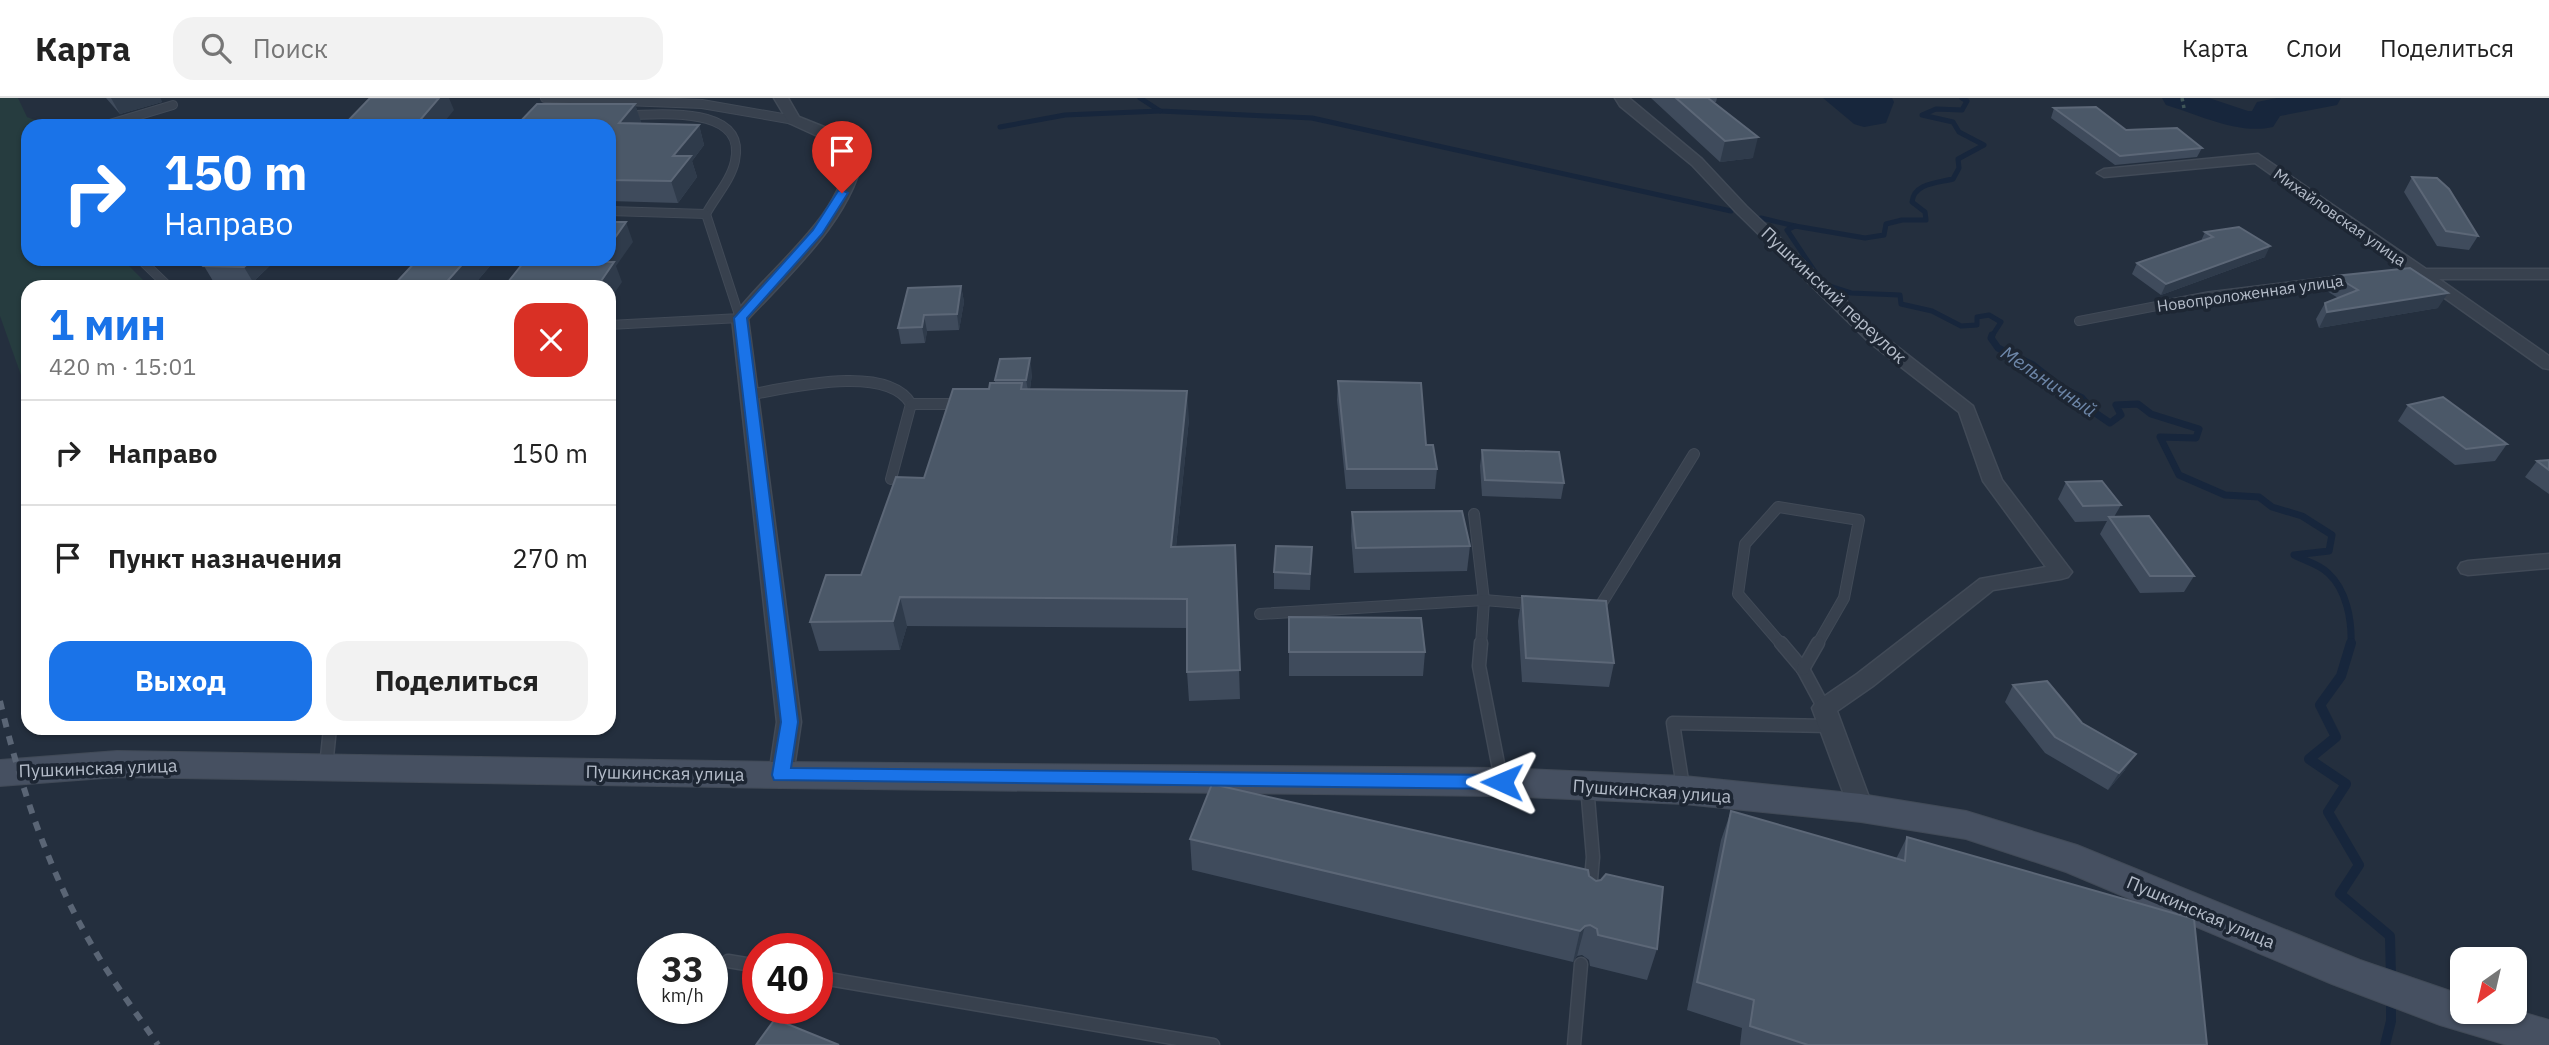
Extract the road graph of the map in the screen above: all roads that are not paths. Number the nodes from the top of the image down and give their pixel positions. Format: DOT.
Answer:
graph roads {
  1 [pos="545,98"];
  2 [pos="781,98"];
  3 [pos="1622,98"];
  4 [pos="173,105"];
  5 [pos="614,114"];
  6 [pos="126,119"];
  7 [pos="794,120"];
  8 [pos="2104,173"];
  9 [pos="616,211"];
  10 [pos="706,214"];
  11 [pos="148,266"];
  12 [pos="2413,274"];
  13 [pos="2549,274"];
  14 [pos="2353,278"];
  15 [pos="162,280"];
  16 [pos="740,318"];
  17 [pos="2079,321"];
  18 [pos="616,325"];
  19 [pos="2549,365"];
  20 [pos="748,395"];
  21 [pos="911,404"];
  22 [pos="967,404"];
  23 [pos="1694,454"];
  24 [pos="891,479"];
  25 [pos="1474,514"];
  26 [pos="2549,561"];
  27 [pos="2468,568"];
  28 [pos="1484,600"];
  29 [pos="1548,606"];
  30 [pos="1586,610"];
  31 [pos="1260,614"];
  32 [pos="1803,669"];
  33 [pos="1827,717"];
  34 [pos="329,735"];
  35 [pos="326,766"];
  36 [pos="0,773"];
  37 [pos="781,775"];
  38 [pos="1502,782"];
  39 [pos="1587,786"];
  40 [pos="1684,790"];
  41 [pos="1861,808"];
  42 [pos="1589,903"];
  43 [pos="728,961"];
  44 [pos="742,963"];
  45 [pos="1581,964"];
  46 [pos="833,980"];
  47 [pos="2549,1039"];
  48 [pos="1213,1045"];
  49 [pos="1574,1045"];
  1 -- 7 [label="lane"];
  2 -- 7 [label="street"];
  3 -- 33 [label="street, Пушкинский переулок"];
  4 -- 6 [label="lane"];
  5 -- 10 [label="lane"];
  7 -- 16 [label="street"];
  8 -- 12 [label="street, Михайловская улица"];
  9 -- 10 [label="lane"];
  10 -- 16 [label="lane"];
  11 -- 15 [label="lane"];
  12 -- 13 [label="street"];
  12 -- 19 [label="street, Михайловская улица"];
  14 -- 17 [label="lane, Новопроложенная улица"];
  16 -- 18 [label="lane"];
  16 -- 20 [label="street"];
  20 -- 21 [label="lane"];
  20 -- 37 [label="street"];
  21 -- 22 [label="lane"];
  21 -- 24 [label="lane"];
  23 -- 30 [label="lane"];
  25 -- 28 [label="lane"];
  26 -- 27 [label="street"];
  28 -- 29 [label="lane"];
  28 -- 31 [label="lane"];
  28 -- 38 [label="lane"];
  32 -- 32 [label="lane"];
  32 -- 33 [label="lane"];
  33 -- 40 [label="lane"];
  33 -- 41 [label="street"];
  34 -- 35 [label="lane"];
  35 -- 36 [label="street, Пушкинская улица"];
  35 -- 37 [label="street, Пушкинская улица"];
  37 -- 38 [label="street, Пушкинская улица"];
  38 -- 39 [label="street, Пушкинская улица"];
  39 -- 40 [label="street, Пушкинская улица"];
  39 -- 42 [label="lane"];
  40 -- 41 [label="street, Пушкинская улица"];
  41 -- 47 [label="street, Пушкинская улица"];
  43 -- 44 [label="lane"];
  45 -- 49 [label="lane"];
  46 -- 48 [label="lane"];
}
